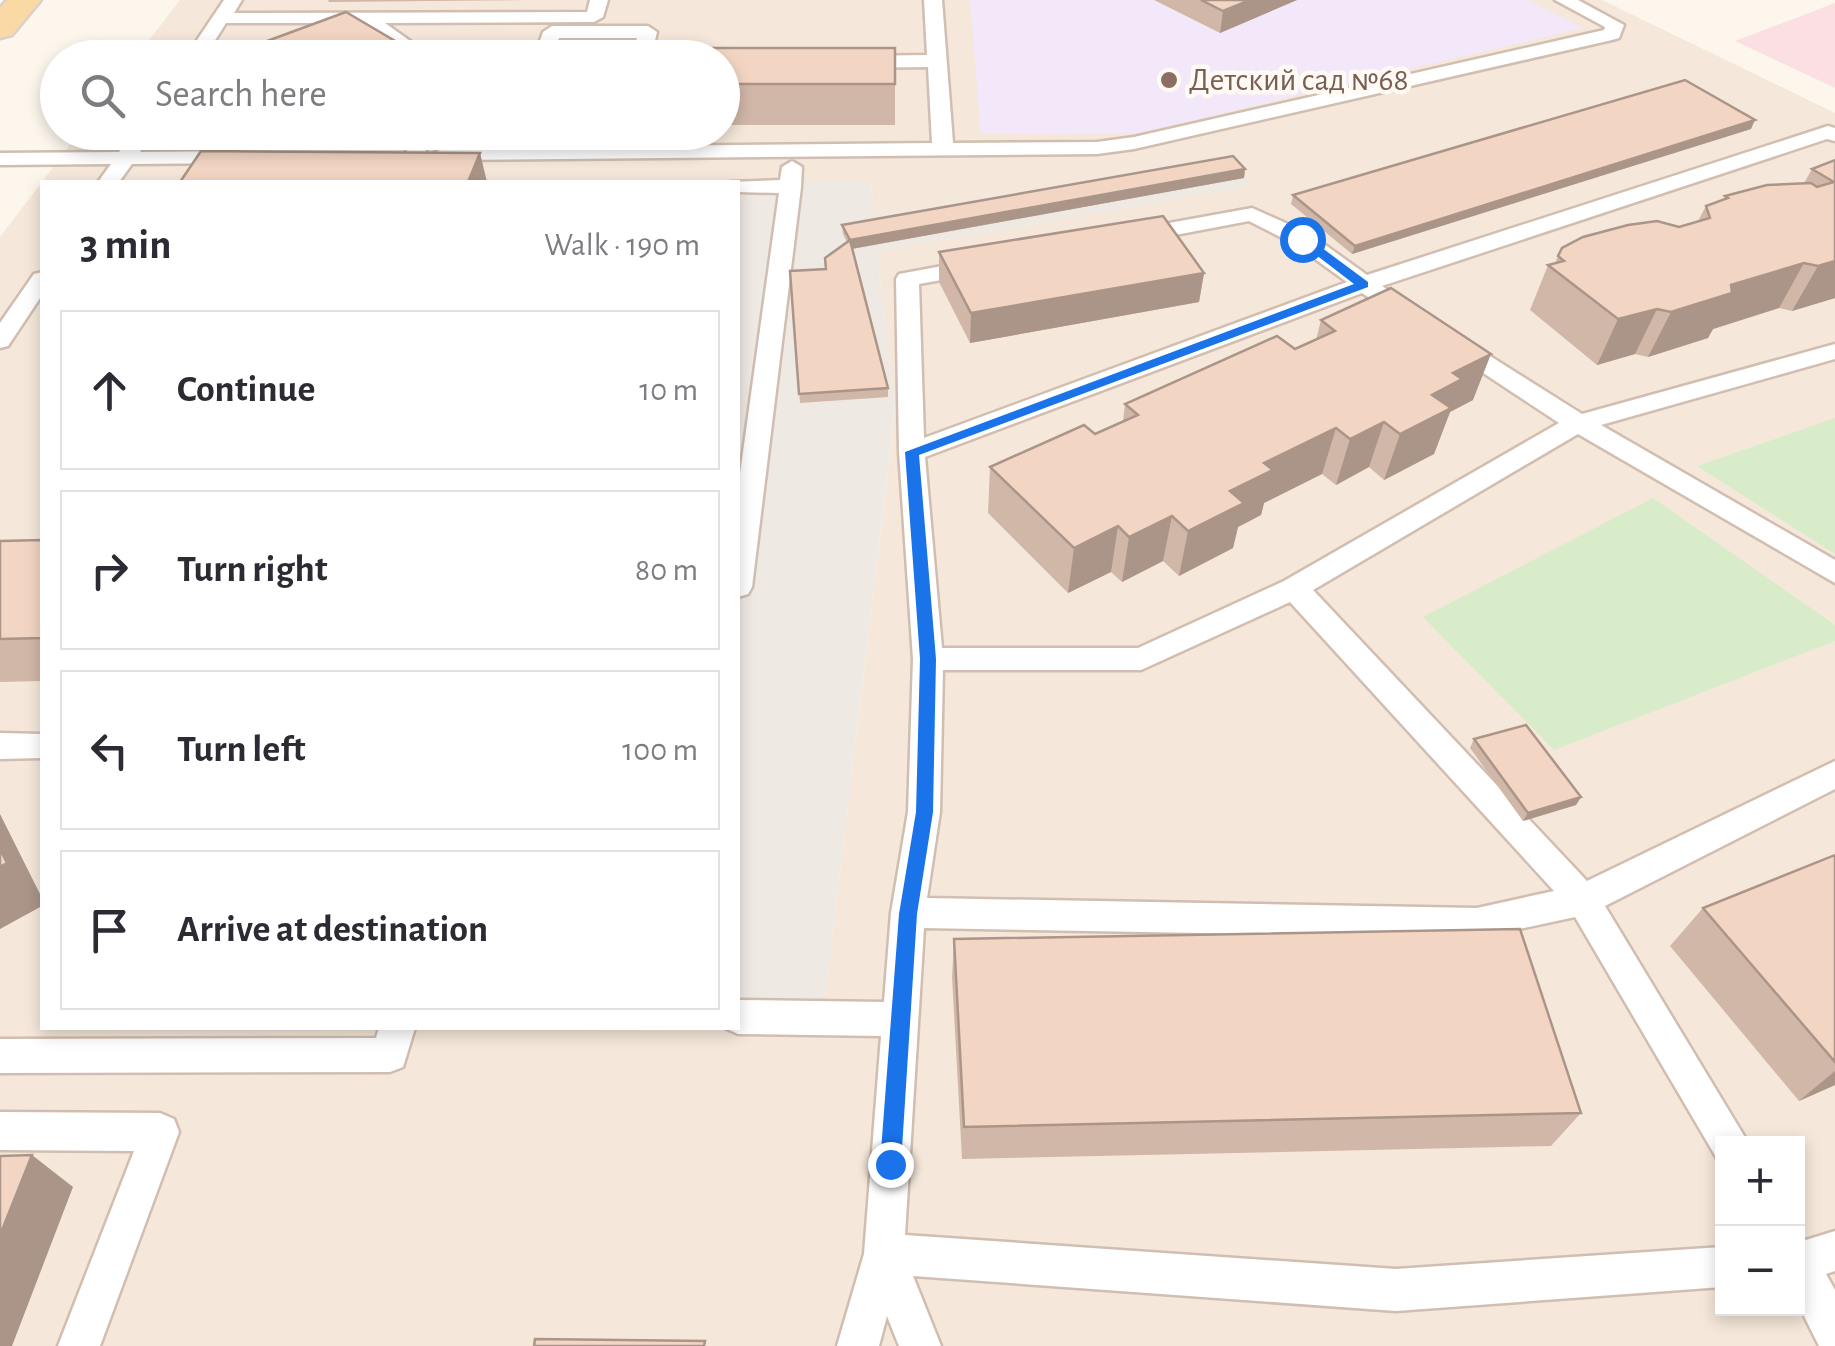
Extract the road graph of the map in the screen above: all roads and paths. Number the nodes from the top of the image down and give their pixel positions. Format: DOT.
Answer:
graph roads {
  1 [pos="25,0"];
  2 [pos="233,0"];
  3 [pos="599,0"];
  4 [pos="933,0"];
  5 [pos="1564,0"];
  6 [pos="221,18"];
  7 [pos="365,18"];
  8 [pos="0,28"];
  9 [pos="206,40"];
  10 [pos="398,40"];
  11 [pos="549,40"];
  12 [pos="646,40"];
  13 [pos="937,61"];
  14 [pos="840,62"];
  15 [pos="1835,135"];
  16 [pos="943,148"];
  17 [pos="131,150"];
  18 [pos="410,150"];
  19 [pos="451,150"];
  20 [pos="794,150"];
  21 [pos="618,151"];
  22 [pos="256,156"];
  23 [pos="126,158"];
  24 [pos="0,159"];
  25 [pos="110,180"];
  26 [pos="740,186"];
  27 [pos="790,187"];
  28 [pos="1118,239"];
  29 [pos="1003,261"];
  30 [pos="40,283"];
  31 [pos="1364,284"];
  32 [pos="0,341"];
  33 [pos="1835,351"];
  34 [pos="1578,424"];
  35 [pos="912,452"];
  36 [pos="740,571"];
  37 [pos="1835,572"];
  38 [pos="1294,588"];
  39 [pos="928,659"];
  40 [pos="0,746"];
  41 [pos="40,746"];
  42 [pos="1835,774"];
  43 [pos="1583,900"];
  44 [pos="908,914"];
  45 [pos="740,1017"];
  46 [pos="900,1020"];
  47 [pos="396,1030"];
  48 [pos="102,1042"];
  49 [pos="0,1056"];
  50 [pos="0,1131"];
  51 [pos="1725,1136"];
  52 [pos="884,1254"];
  53 [pos="1808,1258"];
  54 [pos="1715,1267"];
  55 [pos="1835,1332"];
  56 [pos="79,1346"];
  57 [pos="858,1346"];
  58 [pos="920,1346"];
  1 -- 8 [label="main road"];
  2 -- 6 [label="lane"];
  3 -- 7 [label="lane"];
  4 -- 13 [label="lane"];
  5 -- 16 [label="lane"];
  6 -- 7 [label="lane"];
  6 -- 9 [label="lane"];
  7 -- 10 [label="lane"];
  11 -- 12 [label="lane"];
  13 -- 14 [label="lane"];
  13 -- 16 [label="lane"];
  15 -- 31 [label="lane"];
  16 -- 20 [label="lane"];
  17 -- 23 [label="lane"];
  18 -- 19 [label="lane"];
  20 -- 21 [label="lane"];
  20 -- 27 [label="lane"];
  22 -- 23 [label="lane"];
  23 -- 24 [label="lane"];
  23 -- 25 [label="lane"];
  26 -- 27 [label="lane"];
  27 -- 36 [label="lane"];
  28 -- 31 [label="lane"];
  29 -- 35 [label="lane"];
  30 -- 32 [label="lane"];
  31 -- 34 [label="lane"];
  31 -- 35 [label="lane"];
  33 -- 34 [label="lane"];
  34 -- 37 [label="lane"];
  34 -- 38 [label="lane"];
  35 -- 39 [label="lane"];
  38 -- 39 [label="lane"];
  38 -- 43 [label="lane"];
  39 -- 44 [label="lane"];
  40 -- 41 [label="lane"];
  42 -- 43 [label="lane"];
  43 -- 44 [label="lane"];
  43 -- 51 [label="lane"];
  44 -- 46 [label="lane"];
  45 -- 46 [label="lane"];
  46 -- 52 [label="lane"];
  47 -- 48 [label="lane"];
  48 -- 49 [label="lane"];
  50 -- 56 [label="lane"];
  52 -- 54 [label="lane"];
  52 -- 57 [label="lane"];
  52 -- 58 [label="lane"];
  53 -- 55 [label="lane"];
}
